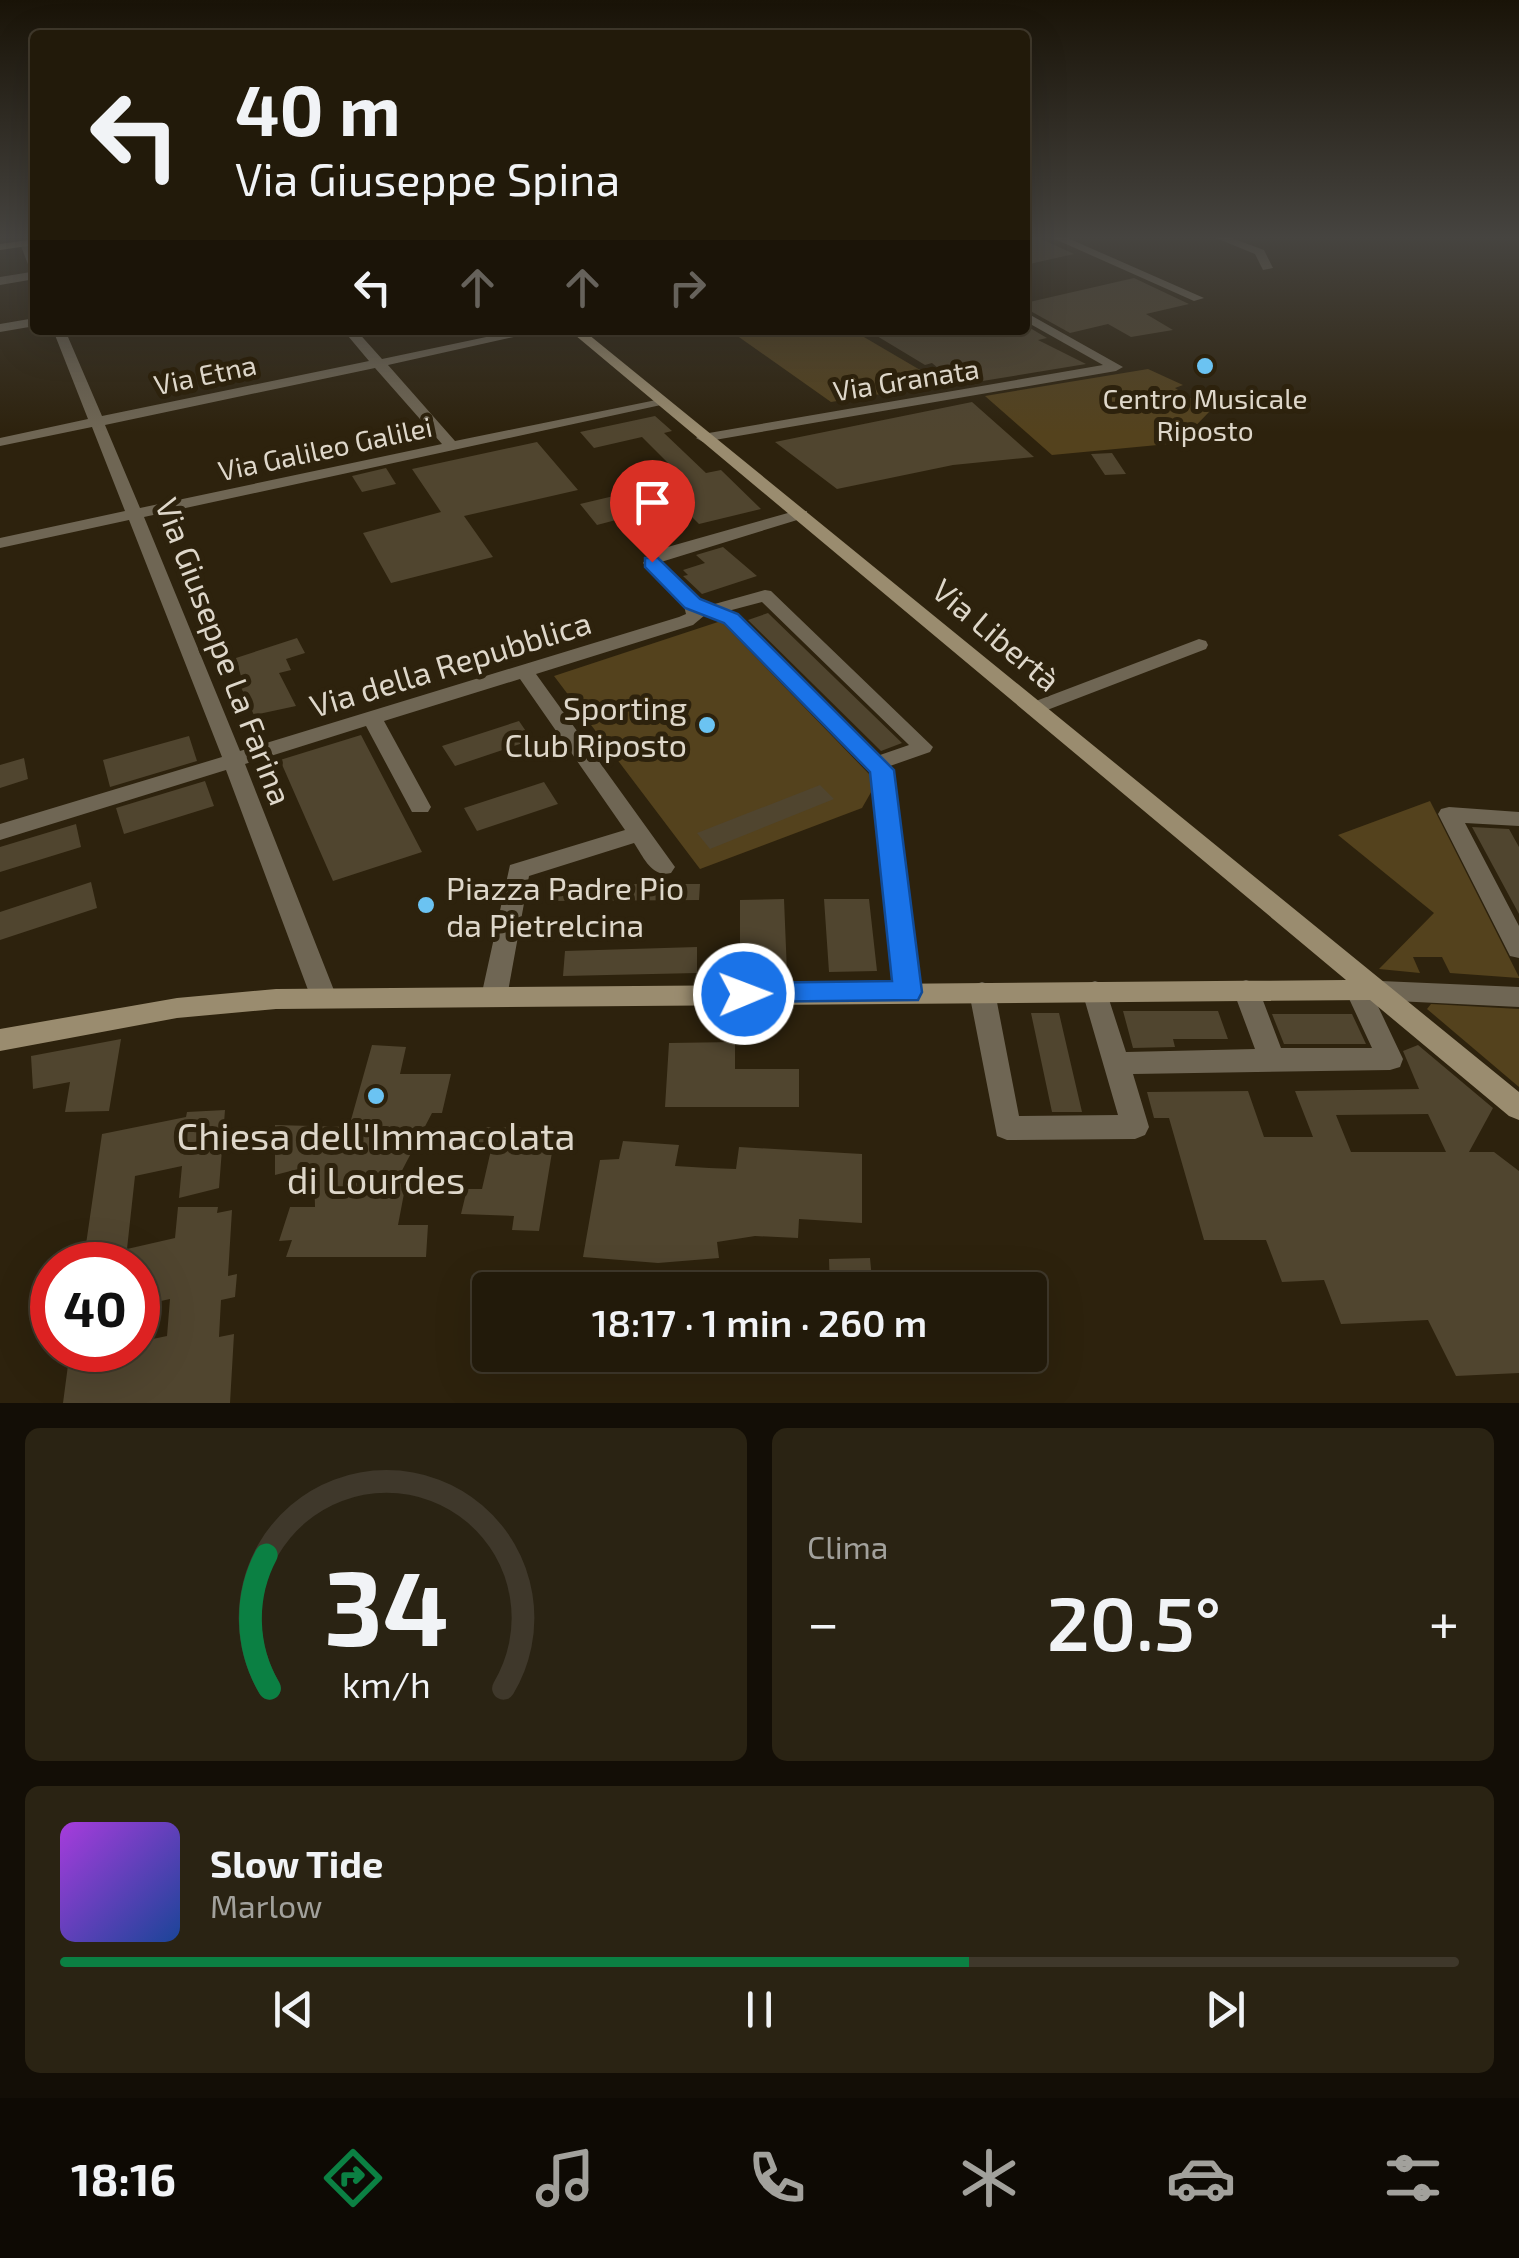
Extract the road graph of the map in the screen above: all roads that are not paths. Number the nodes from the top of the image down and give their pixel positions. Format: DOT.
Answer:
graph roads {
  1 [pos="1030,319"];
  2 [pos="30,323"];
  3 [pos="0,328"];
  4 [pos="61,335"];
  5 [pos="353,335"];
  6 [pos="461,335"];
  7 [pos="514,335"];
  8 [pos="581,335"];
  9 [pos="471,344"];
  10 [pos="378,364"];
  11 [pos="661,400"];
  12 [pos="98,422"];
  13 [pos="703,438"];
  14 [pos="0,442"];
  15 [pos="452,446"];
  16 [pos="136,514"];
  17 [pos="801,514"];
  18 [pos="0,523"];
  19 [pos="2,543"];
  20 [pos="693,604"];
  21 [pos="716,610"];
  22 [pos="1199,646"];
  23 [pos="524,671"];
  24 [pos="1035,708"];
  25 [pos="372,718"];
  26 [pos="234,762"];
  27 [pos="876,764"];
  28 [pos="420,807"];
  29 [pos="1519,819"];
  30 [pos="0,832"];
  31 [pos="640,834"];
  32 [pos="664,868"];
  33 [pos="1519,949"];
  34 [pos="1246,990"];
  35 [pos="1367,990"];
  36 [pos="908,992"];
  37 [pos="982,992"];
  38 [pos="1096,992"];
  39 [pos="494,997"];
  40 [pos="1519,997"];
  41 [pos="324,998"];
  42 [pos="0,1040"];
  43 [pos="1272,1060"];
  44 [pos="1116,1063"];
  45 [pos="1519,1108"];
  1 -- 13 [label="street, Via Granata"];
  2 -- 3 [label="street"];
  4 -- 12 [label="street, Via Giuseppe La Farina"];
  5 -- 10 [label="street"];
  6 -- 9 [label="street"];
  7 -- 9 [label="street, Via Etna"];
  8 -- 11 [label="street, Via Libertà"];
  9 -- 10 [label="street, Via Etna"];
  10 -- 12 [label="street, Via Etna"];
  10 -- 15 [label="street"];
  11 -- 13 [label="street, Via Libertà"];
  11 -- 15 [label="street, Via Galileo Galilei"];
  12 -- 14 [label="street, Via Etna"];
  12 -- 16 [label="street, Via Giuseppe La Farina"];
  13 -- 17 [label="street, Via Libertà"];
  15 -- 16 [label="street, Via Galileo Galilei"];
  16 -- 19 [label="street, Via Galileo Galilei"];
  16 -- 26 [label="street, Via Giuseppe La Farina"];
  17 -- 20 [label="street"];
  17 -- 24 [label="street, Via Libertà"];
  18 -- 19 [label="street"];
  20 -- 21 [label="street"];
  20 -- 23 [label="street, Via della Repubblica"];
  21 -- 27 [label="street"];
  21 -- 27 [label="street"];
  22 -- 24 [label="street"];
  23 -- 25 [label="street, Via della Repubblica"];
  23 -- 31 [label="street"];
  24 -- 35 [label="street, Via Libertà"];
  25 -- 26 [label="street, Via della Repubblica"];
  25 -- 28 [label="street"];
  26 -- 30 [label="street, Via della Repubblica"];
  26 -- 41 [label="street, Via Giuseppe La Farina"];
  27 -- 36 [label="street"];
  29 -- 33 [label="street"];
  31 -- 32 [label="street"];
  31 -- 39 [label="street"];
  34 -- 35 [label="street"];
  34 -- 38 [label="street"];
  34 -- 43 [label="street"];
  35 -- 40 [label="street"];
  35 -- 43 [label="street"];
  35 -- 45 [label="street, Via Libertà"];
  36 -- 37 [label="street"];
  36 -- 39 [label="street"];
  37 -- 38 [label="street"];
  37 -- 44 [label="street"];
  38 -- 44 [label="street"];
  39 -- 41 [label="street"];
  41 -- 42 [label="street"];
  43 -- 44 [label="street"];
}
